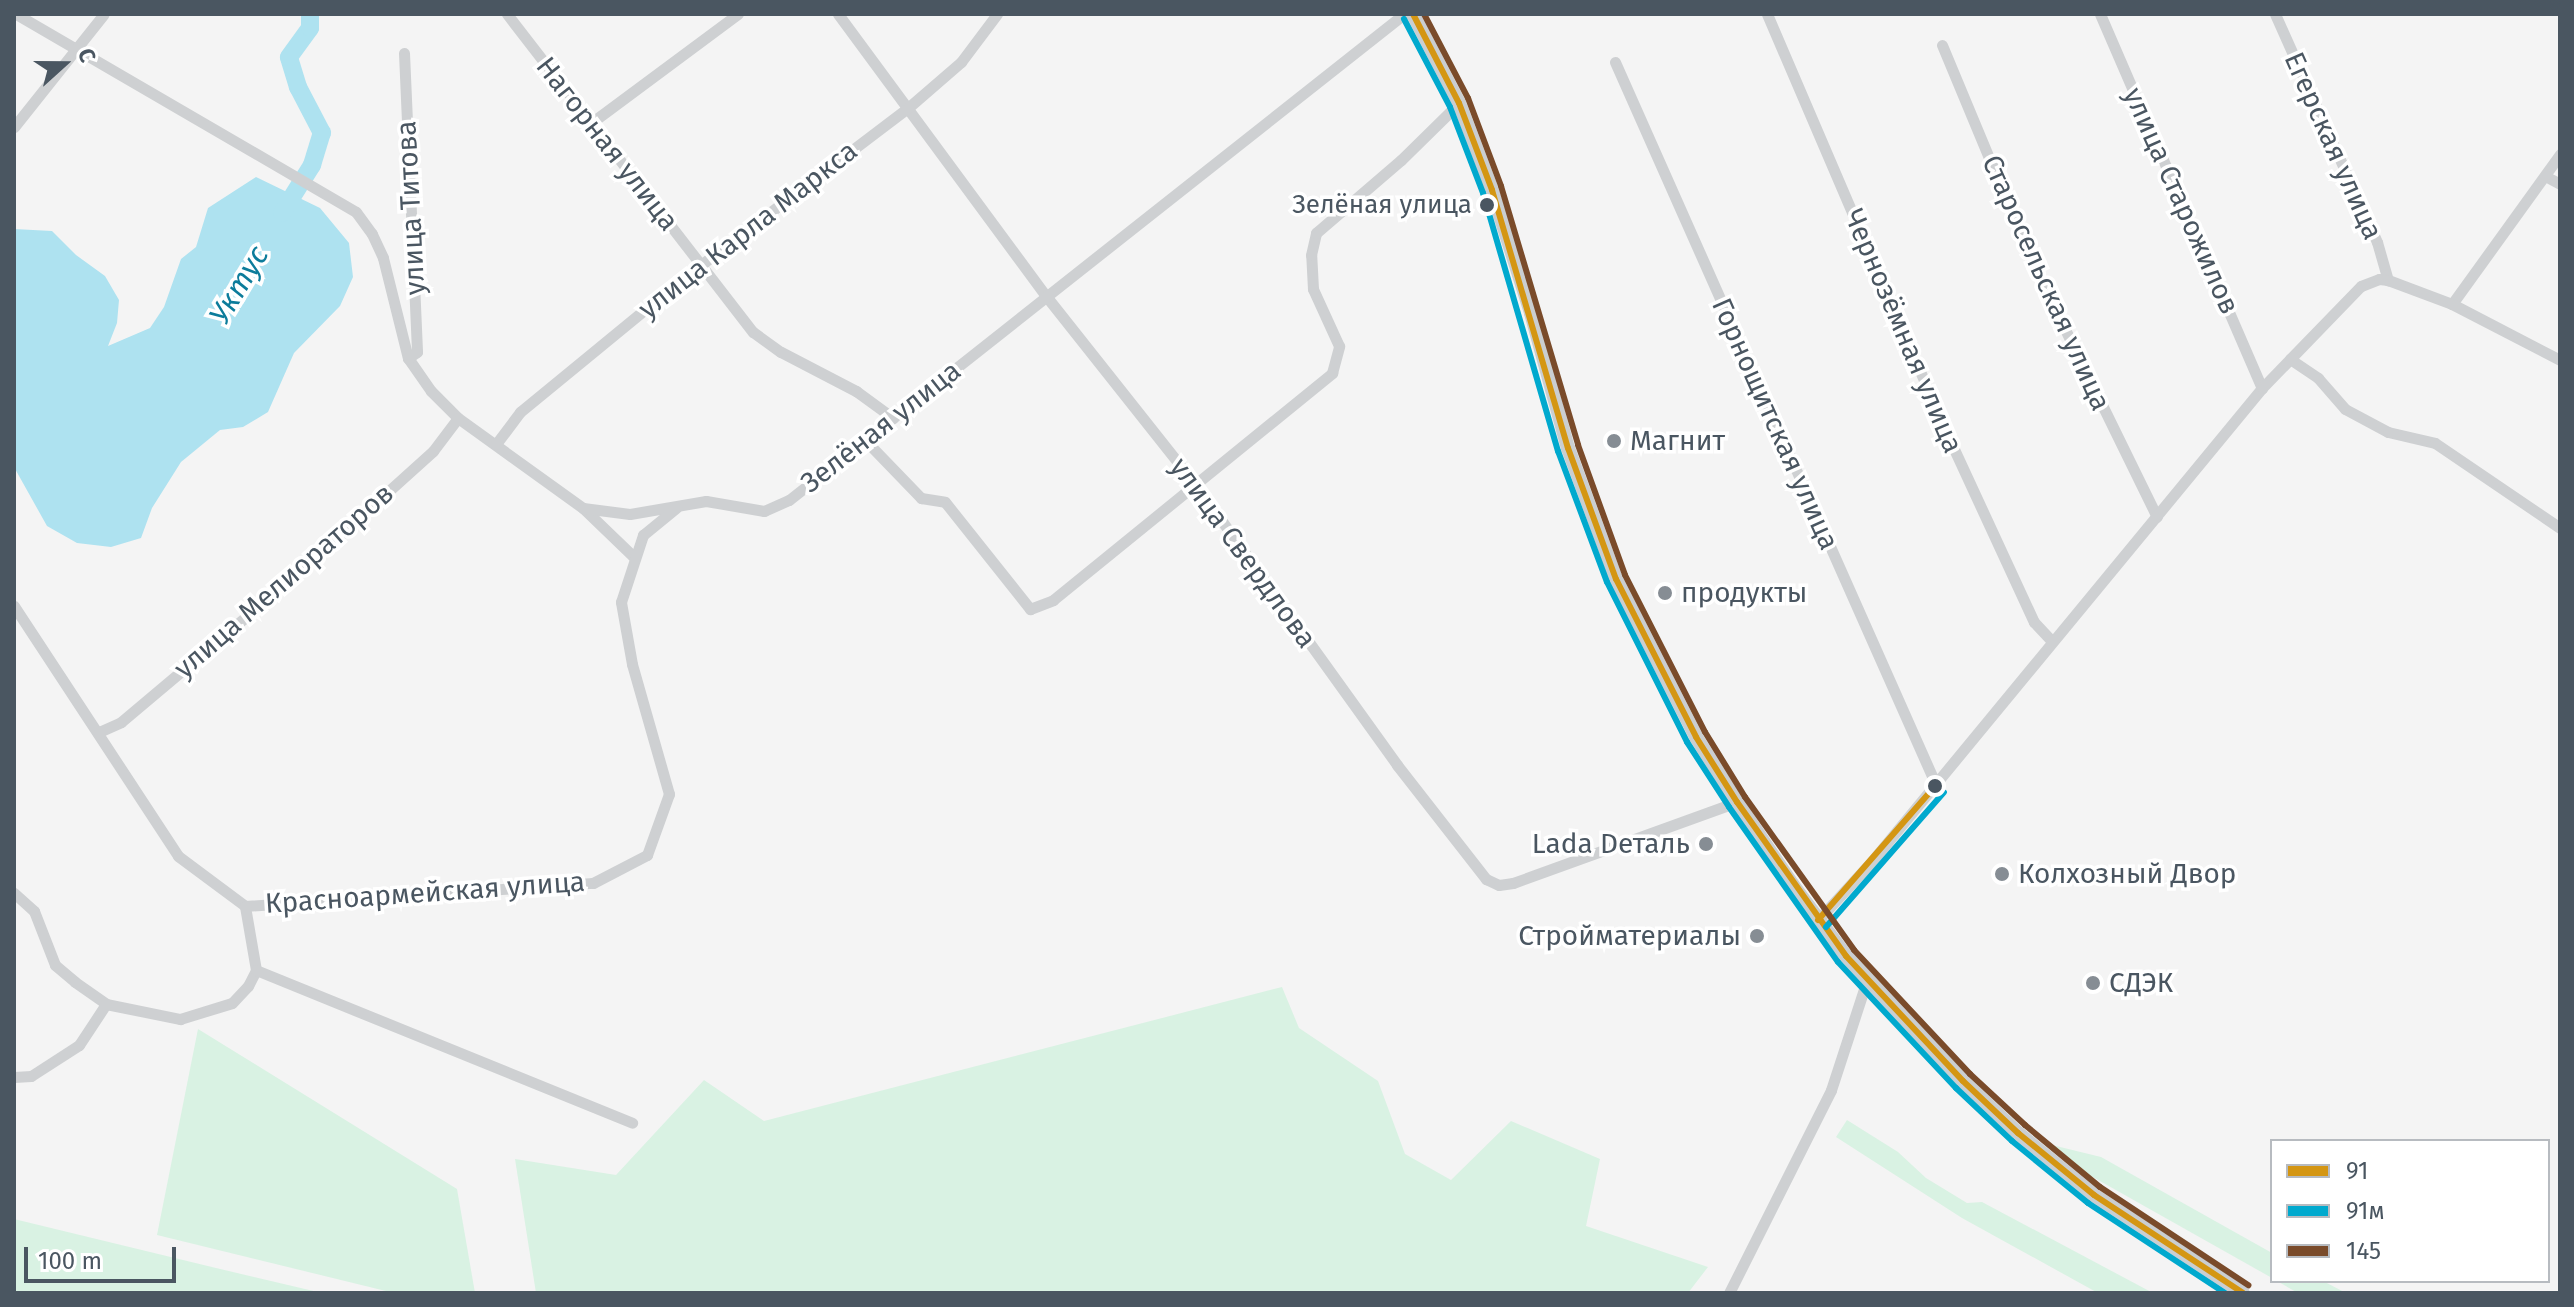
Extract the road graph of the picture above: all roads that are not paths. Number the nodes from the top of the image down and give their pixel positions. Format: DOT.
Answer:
graph roads {
  1 [pos="16,14"];
  2 [pos="104,14"];
  3 [pos="507,14"];
  4 [pos="738,14"];
  5 [pos="838,14"];
  6 [pos="982,14"];
  7 [pos="1404,14"];
  8 [pos="1413,14"];
  9 [pos="1767,14"];
  10 [pos="2100,14"];
  11 [pos="2275,14"];
  12 [pos="1390,18"];
  13 [pos="995,19"];
  14 [pos="1942,45"];
  15 [pos="74,50"];
  16 [pos="404,53"];
  17 [pos="1615,62"];
  18 [pos="1459,103"];
  19 [pos="909,107"];
  20 [pos="591,123"];
  21 [pos="14,127"];
  22 [pos="2560,154"];
  23 [pos="2545,176"];
  24 [pos="2560,184"];
  25 [pos="700,265"];
  26 [pos="2388,280"];
  27 [pos="1046,296"];
  28 [pos="2452,304"];
  29 [pos="408,358"];
  30 [pos="2290,359"];
  31 [pos="2560,360"];
  32 [pos="2262,388"];
  33 [pos="458,418"];
  34 [pos="893,418"];
  35 [pos="865,440"];
  36 [pos="496,444"];
  37 [pos="1196,485"];
  38 [pos="583,508"];
  39 [pos="676,508"];
  40 [pos="2157,517"];
  41 [pos="2560,528"];
  42 [pos="635,558"];
  43 [pos="14,606"];
  44 [pos="2052,641"];
  45 [pos="99,732"];
  46 [pos="1936,785"];
  47 [pos="1737,802"];
  48 [pos="14,893"];
  49 [pos="245,906"];
  50 [pos="1818,920"];
  51 [pos="256,970"];
  52 [pos="1867,980"];
  53 [pos="106,1004"];
  54 [pos="14,1077"];
  55 [pos="632,1123"];
  56 [pos="1729,1293"];
  57 [pos="2243,1293"];
  1 -- 15 [label="street"];
  2 -- 15 [label="street"];
  3 -- 20 [label="street, Нагорная улица"];
  4 -- 20 [label="street"];
  5 -- 19 [label="street, улица Свердлова"];
  6 -- 13 [label="street"];
  7 -- 12 [label="street, Зелёная улица"];
  8 -- 18 [label="main road"];
  9 -- 44 [label="street, Чернозёмная улица"];
  10 -- 32 [label="street, улица Старожилов"];
  11 -- 26 [label="street, Егерская улица"];
  12 -- 27 [label="street, Зелёная улица"];
  13 -- 19 [label="street, улица Карла Маркса"];
  14 -- 40 [label="street, Старосельская улица"];
  15 -- 21 [label="street"];
  15 -- 29 [label="street"];
  16 -- 29 [label="street, улица Титова"];
  17 -- 46 [label="street, Горнощитская улица"];
  18 -- 37 [label="street"];
  18 -- 47 [label="main road"];
  19 -- 25 [label="street, улица Карла Маркса"];
  19 -- 27 [label="street, улица Свердлова"];
  20 -- 25 [label="street, Нагорная улица"];
  22 -- 23 [label="street"];
  23 -- 24 [label="street"];
  23 -- 28 [label="street"];
  25 -- 34 [label="street, Нагорная улица"];
  25 -- 36 [label="street, улица Карла Маркса"];
  26 -- 28 [label="street"];
  26 -- 30 [label="street"];
  27 -- 34 [label="street, Зелёная улица"];
  27 -- 37 [label="street, улица Свердлова"];
  28 -- 31 [label="street"];
  29 -- 33 [label="street"];
  30 -- 32 [label="street"];
  30 -- 41 [label="street"];
  32 -- 40 [label="street"];
  33 -- 36 [label="street"];
  33 -- 45 [label="street, улица Мелиораторов"];
  34 -- 35 [label="street, Зелёная улица"];
  35 -- 37 [label="street"];
  35 -- 39 [label="street, Зелёная улица"];
  36 -- 38 [label="street"];
  37 -- 47 [label="street, улица Свердлова"];
  38 -- 39 [label="street, Зелёная улица"];
  38 -- 42 [label="street"];
  39 -- 42 [label="street"];
  40 -- 44 [label="street"];
  42 -- 49 [label="street, Красноармейская улица"];
  43 -- 45 [label="street, Красноармейская улица"];
  44 -- 46 [label="street"];
  45 -- 49 [label="street, Красноармейская улица"];
  46 -- 50 [label="street"];
  47 -- 50 [label="main road"];
  48 -- 53 [label="street"];
  49 -- 51 [label="street"];
  50 -- 52 [label="main road"];
  51 -- 53 [label="street"];
  51 -- 55 [label="street"];
  52 -- 56 [label="street"];
  52 -- 57 [label="main road"];
  53 -- 54 [label="street"];
}
